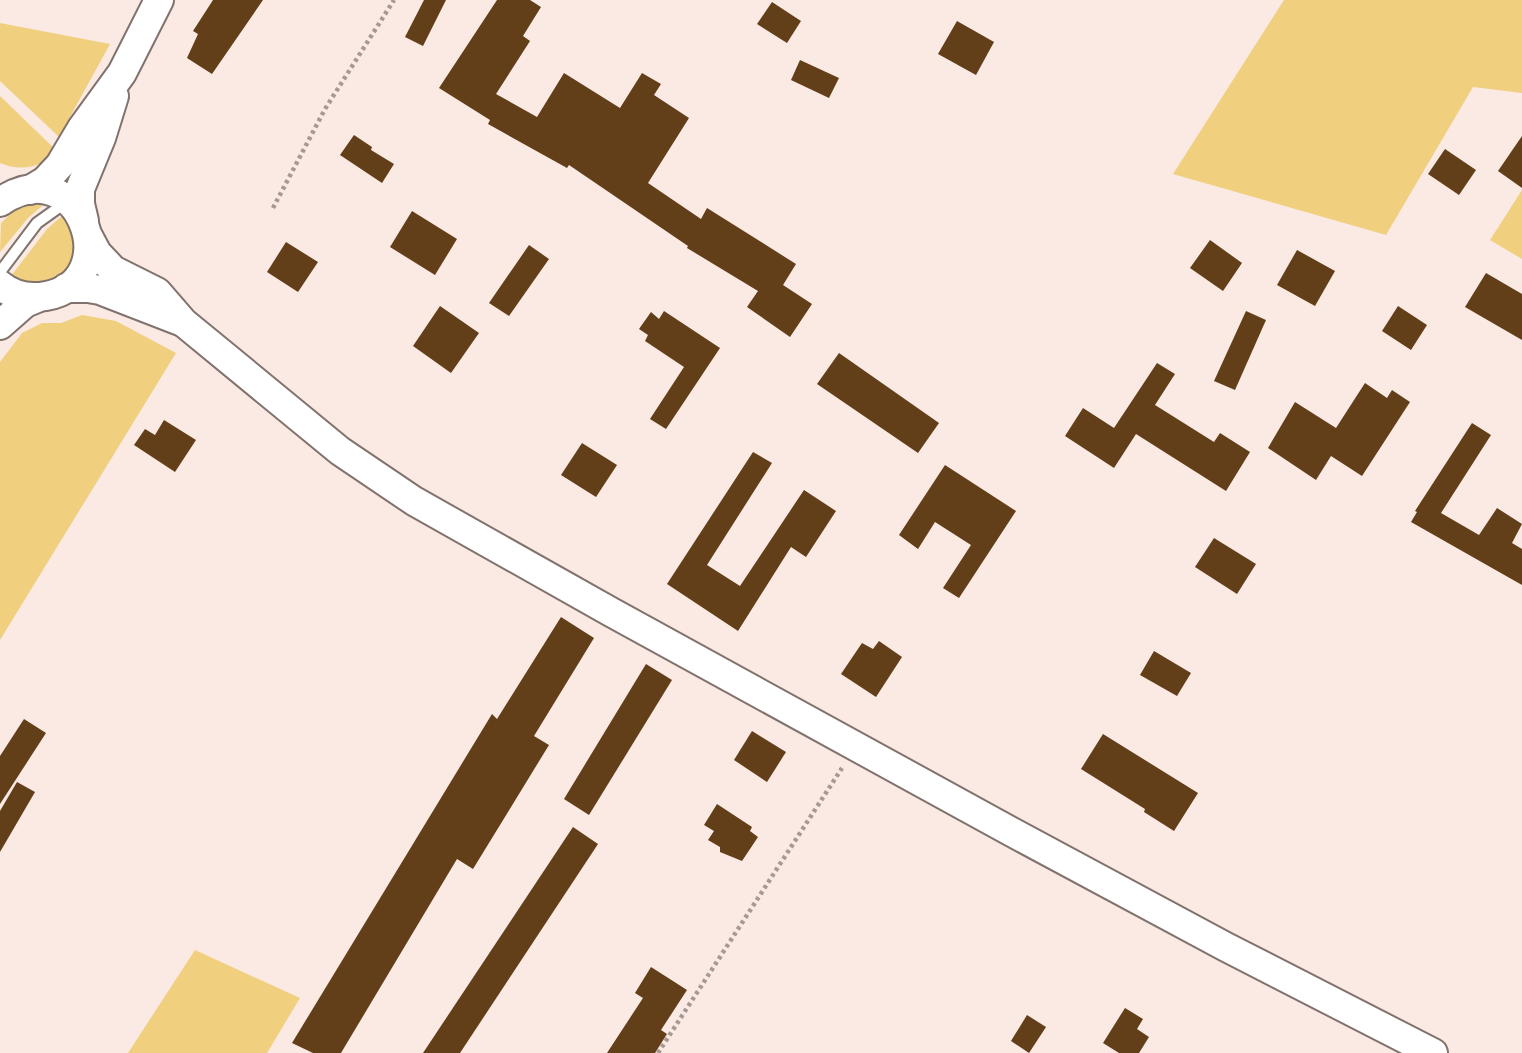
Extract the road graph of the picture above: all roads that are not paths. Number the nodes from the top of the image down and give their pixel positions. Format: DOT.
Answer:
graph roads {
  1 [pos="159,0"];
  2 [pos="122,74"];
  3 [pos="13,190"];
  4 [pos="80,219"];
  5 [pos="0,272"];
  6 [pos="0,285"];
  7 [pos="66,288"];
  8 [pos="37,298"];
  9 [pos="183,322"];
  10 [pos="0,325"];
  11 [pos="1433,1053"];
  1 -- 2 [label="street"];
  2 -- 3 [label="street"];
  2 -- 4 [label="street"];
  3 -- 4 [label="street"];
  4 -- 5 [label="lane"];
  4 -- 7 [label="street"];
  4 -- 9 [label="street"];
  6 -- 8 [label="street"];
  7 -- 8 [label="street"];
  7 -- 9 [label="street"];
  8 -- 10 [label="street"];
  9 -- 11 [label="street"];
}
